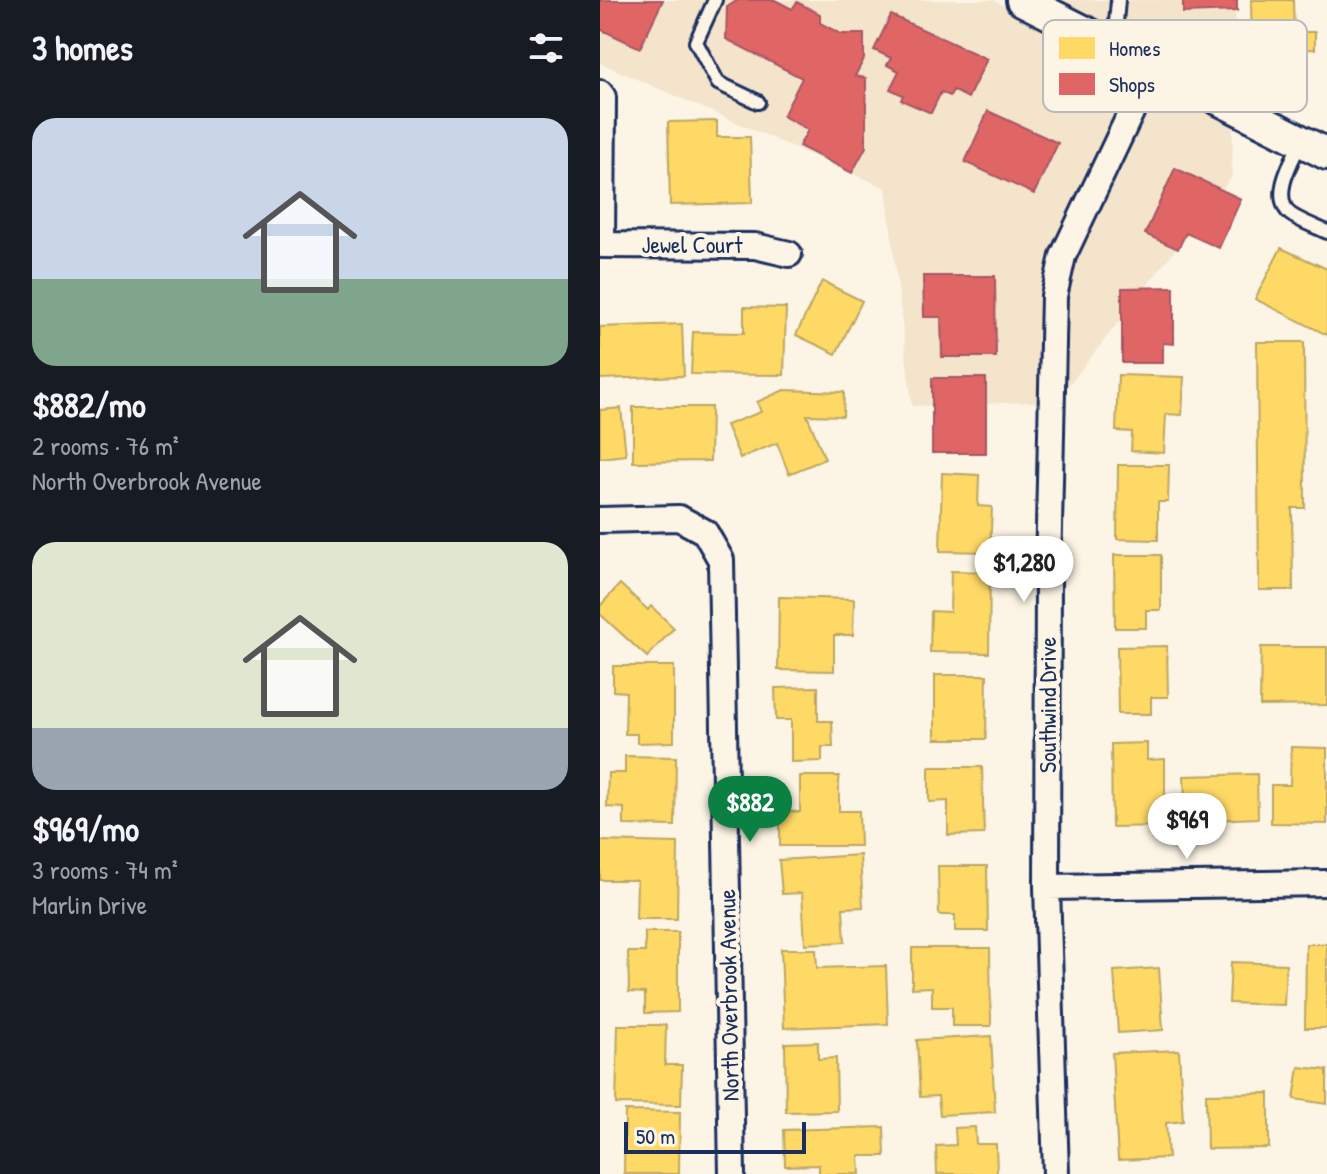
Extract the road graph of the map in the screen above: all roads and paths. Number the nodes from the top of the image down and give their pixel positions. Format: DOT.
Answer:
graph roads {
  1 [pos="715,0"];
  2 [pos="1022,0"];
  3 [pos="1118,0"];
  4 [pos="1062,20"];
  5 [pos="1116,20"];
  6 [pos="600,93"];
  7 [pos="758,102"];
  8 [pos="1131,112"];
  9 [pos="1244,112"];
  10 [pos="1314,147"];
  11 [pos="1327,232"];
  12 [pos="789,254"];
  13 [pos="600,520"];
  14 [pos="1327,883"];
  15 [pos="1047,887"];
  16 [pos="732,1174"];
  17 [pos="1056,1174"];
  1 -- 7 [label="lane"];
  2 -- 4 [label="street"];
  3 -- 5 [label="lane"];
  6 -- 12 [label="street, Jewel Court"];
  8 -- 15 [label="street, Southwind Drive"];
  9 -- 10 [label="street"];
  10 -- 11 [label="lane"];
  13 -- 16 [label="street, North Overbrook Avenue"];
  14 -- 15 [label="street"];
  15 -- 17 [label="street, Southwind Drive"];
}
